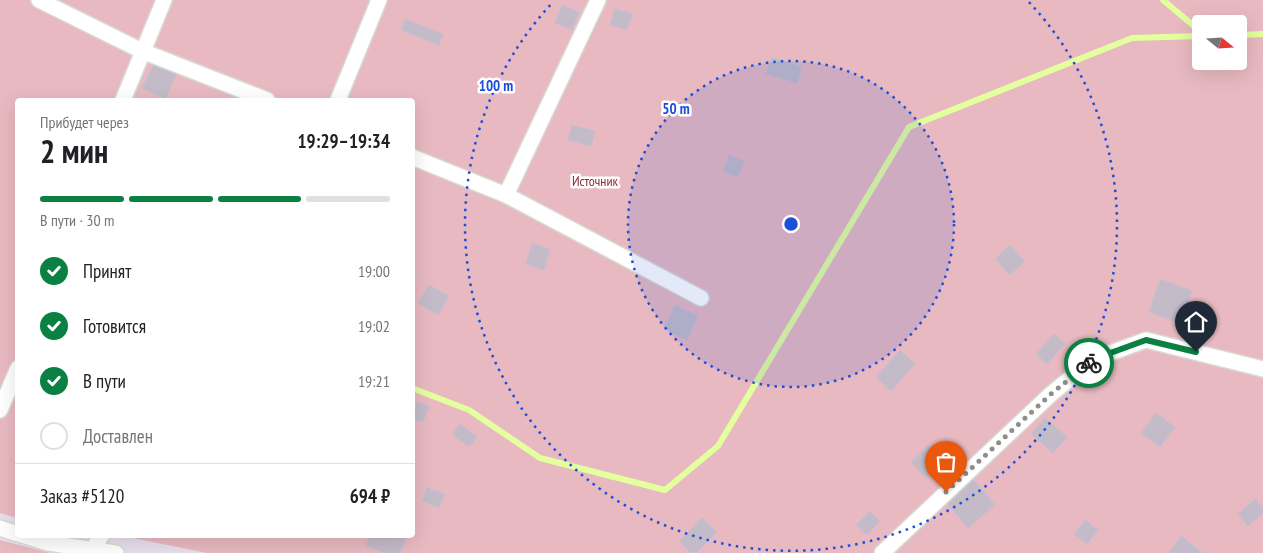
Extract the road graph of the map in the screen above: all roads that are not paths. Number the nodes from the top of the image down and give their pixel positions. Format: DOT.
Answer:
graph roads {
  1 [pos="39,0"];
  2 [pos="164,0"];
  3 [pos="379,0"];
  4 [pos="598,0"];
  5 [pos="142,51"];
  6 [pos="124,98"];
  7 [pos="262,98"];
  8 [pos="339,98"];
  9 [pos="415,159"];
  10 [pos="506,195"];
  11 [pos="701,298"];
  12 [pos="1263,369"];
  13 [pos="15,375"];
  14 [pos="0,410"];
  15 [pos="0,528"];
  16 [pos="15,533"];
  17 [pos="32,538"];
  18 [pos="100,538"];
  19 [pos="92,550"];
  20 [pos="116,553"];
  21 [pos="882,553"];
  1 -- 5 [label="street"];
  2 -- 5 [label="street"];
  3 -- 8 [label="street"];
  4 -- 10 [label="street"];
  5 -- 6 [label="street"];
  5 -- 7 [label="street"];
  9 -- 10 [label="street"];
  10 -- 11 [label="street"];
  12 -- 21 [label="street"];
  13 -- 14 [label="street"];
  15 -- 16 [label="street"];
  17 -- 19 [label="street"];
  18 -- 19 [label="street"];
  19 -- 20 [label="street"];
}
